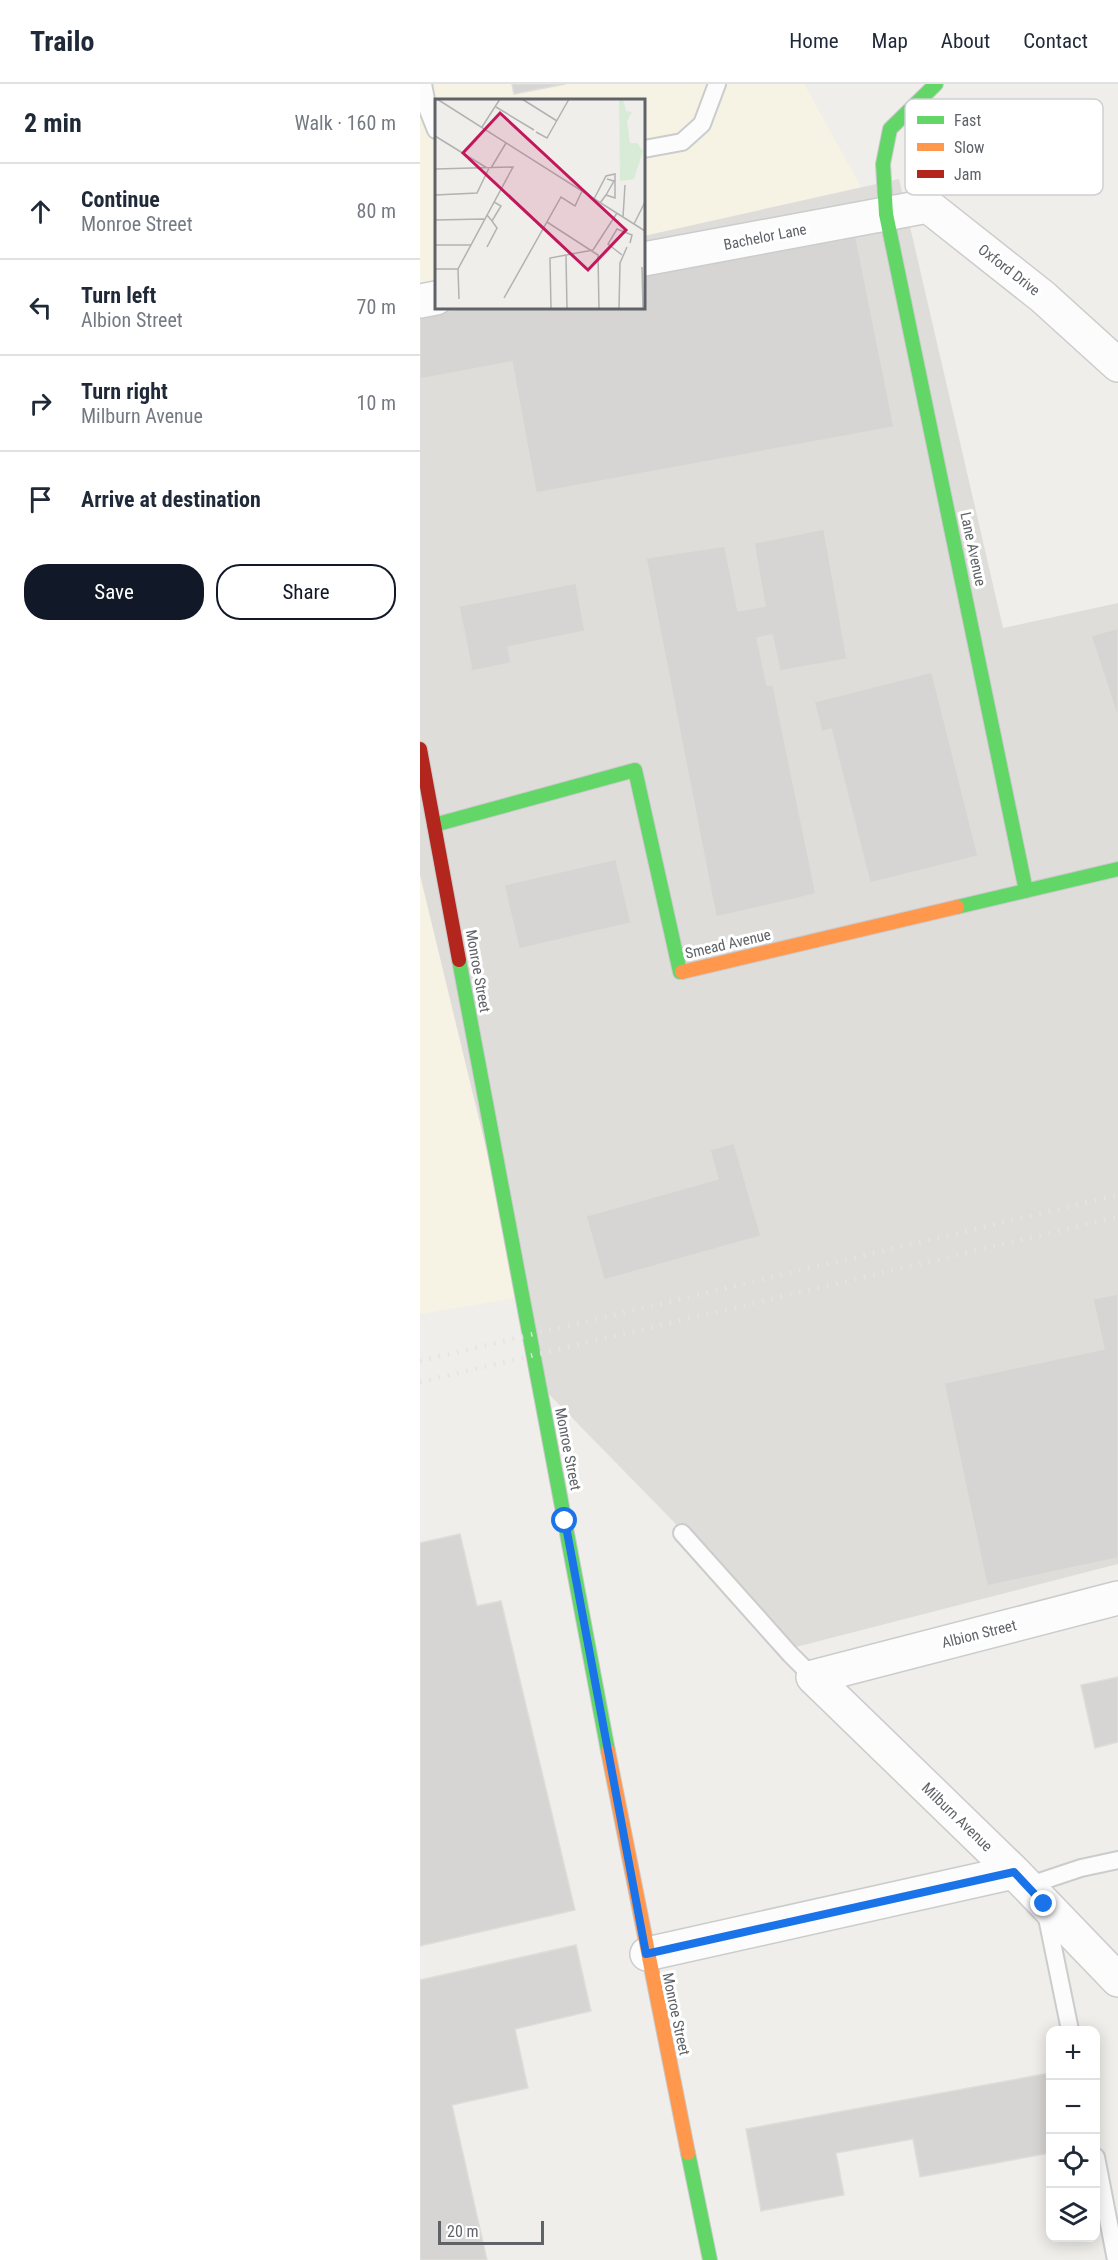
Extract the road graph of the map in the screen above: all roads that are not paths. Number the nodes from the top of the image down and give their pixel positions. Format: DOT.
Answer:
graph roads {
  1 [pos="423,84"];
  2 [pos="717,84"];
  3 [pos="936,84"];
  4 [pos="921,99"];
  5 [pos="905,114"];
  6 [pos="435,128"];
  7 [pos="645,149"];
  8 [pos="886,214"];
  9 [pos="645,259"];
  10 [pos="435,298"];
  11 [pos="420,301"];
  12 [pos="1118,365"];
  13 [pos="420,749"];
  14 [pos="434,825"];
  15 [pos="1118,868"];
  16 [pos="1026,891"];
  17 [pos="682,1533"];
  18 [pos="1118,1598"];
  19 [pos="827,1673"];
  20 [pos="1118,1860"];
  21 [pos="1028,1887"];
  22 [pos="646,1954"];
  23 [pos="1118,1980"];
  24 [pos="1069,2026"];
  25 [pos="1100,2182"];
  26 [pos="710,2260"];
  27 [pos="1116,2260"];
  1 -- 6 [label="lane"];
  2 -- 7 [label="lane"];
  3 -- 4 [label="street, Lane Avenue"];
  5 -- 8 [label="street, Lane Avenue"];
  8 -- 9 [label="street, Bachelor Lane"];
  8 -- 12 [label="street, Oxford Drive"];
  8 -- 16 [label="street, Lane Avenue"];
  10 -- 11 [label="street"];
  13 -- 14 [label="street, Monroe Street"];
  14 -- 16 [label="street, Smead Avenue"];
  14 -- 22 [label="street, Monroe Street"];
  15 -- 16 [label="street, Smead Avenue"];
  17 -- 19 [label="lane"];
  18 -- 19 [label="street, Albion Street"];
  19 -- 21 [label="street, Milburn Avenue"];
  20 -- 21 [label="lane"];
  21 -- 22 [label="street"];
  21 -- 23 [label="street, Milburn Avenue"];
  21 -- 24 [label="lane"];
  22 -- 26 [label="street, Monroe Street"];
  25 -- 27 [label="lane"];
}
